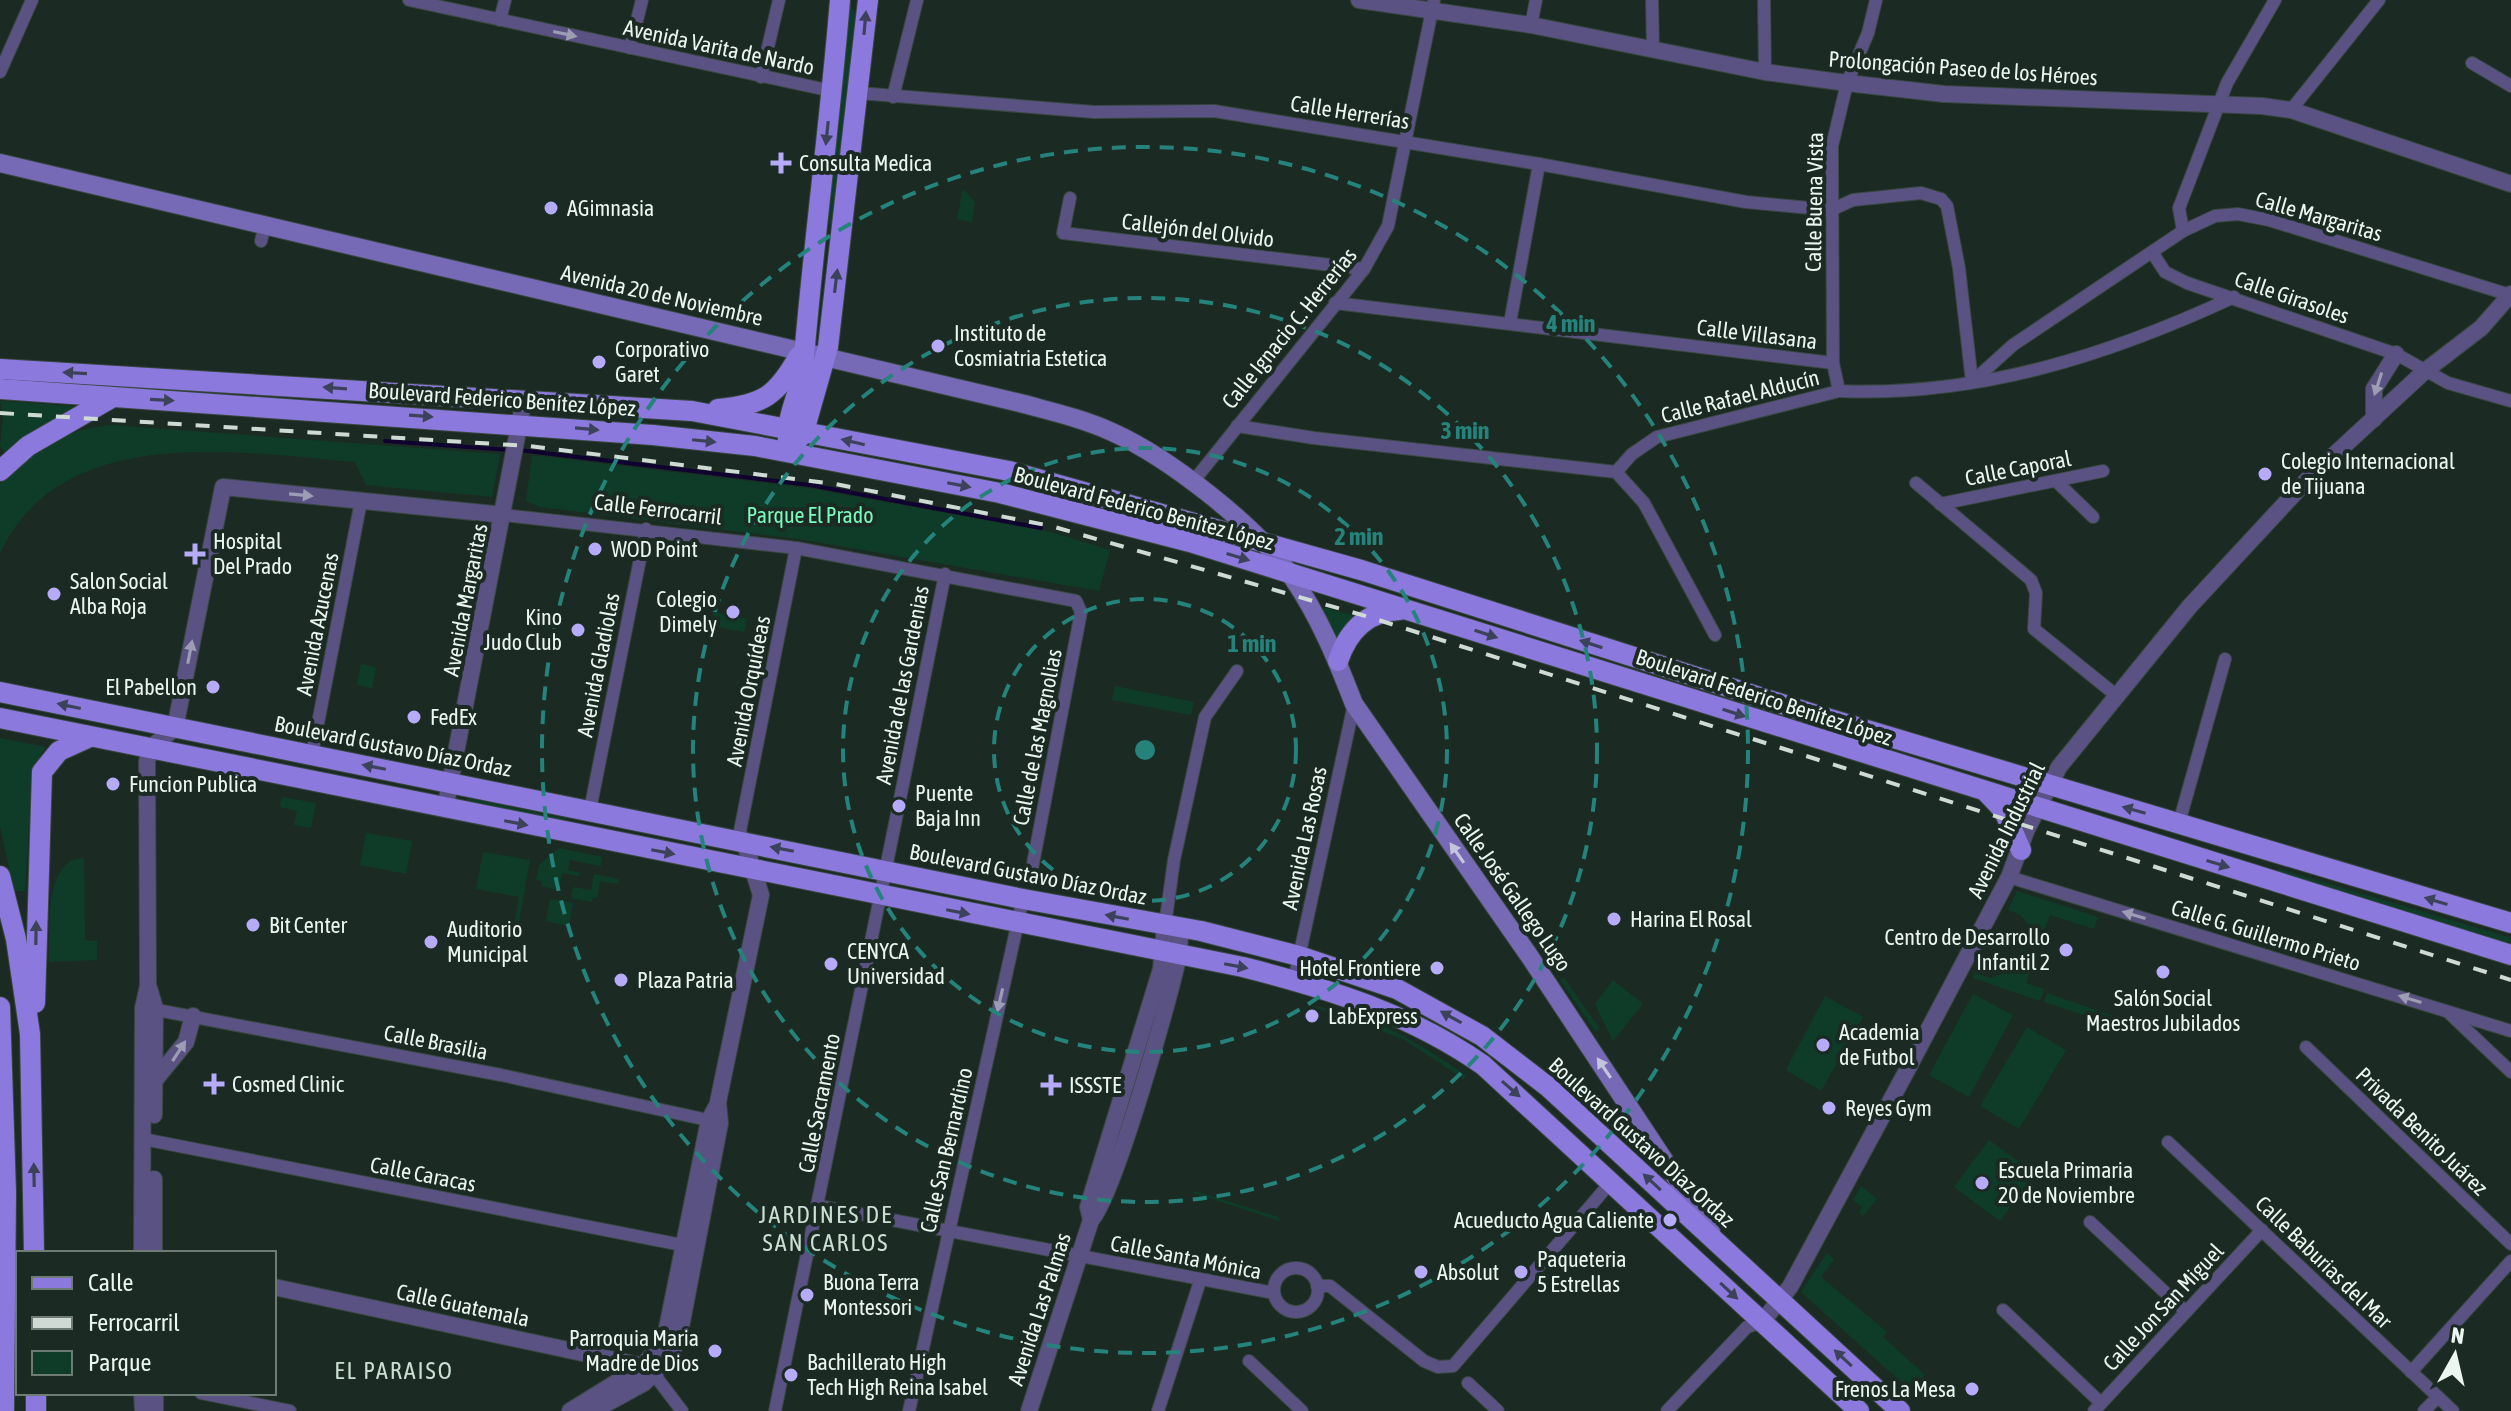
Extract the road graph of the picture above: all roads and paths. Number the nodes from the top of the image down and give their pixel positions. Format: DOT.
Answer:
graph roads {
  1 [pos="32,0"];
  2 [pos="409,0"];
  3 [pos="505,0"];
  4 [pos="642,0"];
  5 [pos="779,0"];
  6 [pos="840,0"];
  7 [pos="868,0"];
  8 [pos="917,0"];
  9 [pos="1359,0"];
  10 [pos="1536,0"];
  11 [pos="1652,0"];
  12 [pos="1764,0"];
  13 [pos="1876,0"];
  14 [pos="2275,0"];
  15 [pos="2379,0"];
  16 [pos="1433,6"];
  17 [pos="500,20"];
  18 [pos="1531,25"];
  19 [pos="630,48"];
  20 [pos="1653,49"];
  21 [pos="2472,63"];
  22 [pos="0,72"];
  23 [pos="1765,72"];
  24 [pos="761,77"];
  25 [pos="1847,83"];
  26 [pos="2511,86"];
  27 [pos="832,91"];
  28 [pos="859,93"];
  29 [pos="893,97"];
  30 [pos="2219,105"];
  31 [pos="2291,110"];
  32 [pos="1408,142"];
  33 [pos="0,163"];
  34 [pos="1539,164"];
  35 [pos="2511,184"];
  36 [pos="1070,198"];
  37 [pos="1831,210"];
  38 [pos="2183,231"];
  39 [pos="2152,252"];
  40 [pos="1364,269"];
  41 [pos="2234,297"];
  42 [pos="2509,300"];
  43 [pos="1335,303"];
  44 [pos="1510,323"];
  45 [pos="801,353"];
  46 [pos="2396,354"];
  47 [pos="825,358"];
  48 [pos="1833,363"];
  49 [pos="0,369"];
  50 [pos="2425,371"];
  51 [pos="1972,382"];
  52 [pos="0,389"];
  53 [pos="1839,391"];
  54 [pos="113,397"];
  55 [pos="524,400"];
  56 [pos="2511,401"];
  57 [pos="692,411"];
  58 [pos="2374,419"];
  59 [pos="521,423"];
  60 [pos="1237,426"];
  61 [pos="794,434"];
  62 [pos="755,446"];
  63 [pos="808,457"];
  64 [pos="0,471"];
  65 [pos="2103,471"];
  66 [pos="1616,472"];
  67 [pos="2056,481"];
  68 [pos="1192,483"];
  69 [pos="1916,483"];
  70 [pos="361,501"];
  71 [pos="1940,504"];
  72 [pos="504,515"];
  73 [pos="2093,517"];
  74 [pos="646,529"];
  75 [pos="796,548"];
  76 [pos="1268,550"];
  77 [pos="1290,573"];
  78 [pos="945,574"];
  79 [pos="1081,606"];
  80 [pos="1409,610"];
  81 [pos="1715,635"];
  82 [pos="2225,659"];
  83 [pos="1338,661"];
  84 [pos="1237,671"];
  85 [pos="0,692"];
  86 [pos="2117,696"];
  87 [pos="1354,704"];
  88 [pos="1,718"];
  89 [pos="175,728"];
  90 [pos="90,737"];
  91 [pos="149,749"];
  92 [pos="312,754"];
  93 [pos="451,782"];
  94 [pos="2047,785"];
  95 [pos="1987,793"];
  96 [pos="445,809"];
  97 [pos="2036,809"];
  98 [pos="590,810"];
  99 [pos="2179,823"];
  100 [pos="744,841"];
  101 [pos="2021,850"];
  102 [pos="754,871"];
  103 [pos="886,871"];
  104 [pos="1031,874"];
  105 [pos="0,876"];
  106 [pos="2009,877"];
  107 [pos="882,897"];
  108 [pos="37,899"];
  109 [pos="1023,899"];
  110 [pos="4,909"];
  111 [pos="2511,923"];
  112 [pos="1017,924"];
  113 [pos="1172,926"];
  114 [pos="1171,954"];
  115 [pos="2511,955"];
  116 [pos="1299,956"];
  117 [pos="1294,980"];
  118 [pos="0,1007"];
  119 [pos="149,1008"];
  120 [pos="2446,1011"];
  121 [pos="193,1016"];
  122 [pos="2511,1031"];
  123 [pos="2306,1047"];
  124 [pos="32,1067"];
  125 [pos="2511,1072"];
  126 [pos="155,1080"];
  127 [pos="0,1087"];
  128 [pos="5,1114"];
  129 [pos="714,1121"];
  130 [pos="148,1140"];
  131 [pos="2168,1142"];
  132 [pos="1611,1182"];
  133 [pos="819,1206"];
  134 [pos="2090,1222"];
  135 [pos="2262,1230"];
  136 [pos="949,1232"];
  137 [pos="2511,1244"];
  138 [pos="689,1247"];
  139 [pos="1724,1250"];
  140 [pos="34,1251"];
  141 [pos="142,1251"];
  142 [pos="154,1251"];
  143 [pos="1079,1257"];
  144 [pos="2511,1261"];
  145 [pos="11,1263"];
  146 [pos="1200,1281"];
  147 [pos="1317,1286"];
  148 [pos="276,1287"];
  149 [pos="1274,1293"];
  150 [pos="1780,1301"];
  151 [pos="2003,1310"];
  152 [pos="2186,1312"];
  153 [pos="1762,1322"];
  154 [pos="1249,1361"];
  155 [pos="650,1370"];
  156 [pos="2411,1372"];
  157 [pos="1468,1383"];
  158 [pos="211,1395"];
  159 [pos="2438,1397"];
  160 [pos="2098,1407"];
  161 [pos="4,1411"];
  162 [pos="290,1411"];
  163 [pos="570,1411"];
  164 [pos="593,1411"];
  165 [pos="682,1411"];
  166 [pos="775,1411"];
  167 [pos="909,1411"];
  168 [pos="1029,1411"];
  169 [pos="1158,1411"];
  170 [pos="1302,1411"];
  171 [pos="1498,1411"];
  172 [pos="1667,1411"];
  173 [pos="1859,1411"];
  174 [pos="1900,1411"];
  175 [pos="2424,1411"];
  176 [pos="2453,1411"];
  1 -- 22 [label="street"];
  2 -- 17 [label="street, Avenida Varita de Nardo"];
  3 -- 17 [label="street"];
  4 -- 19 [label="street"];
  5 -- 24 [label="street"];
  6 -- 27 [label="main road"];
  28 -- 7 [label="main road, one-way"];
  8 -- 29 [label="street"];
  9 -- 16 [label="street, Prolongación Paseo de los Héroes"];
  10 -- 18 [label="street"];
  11 -- 20 [label="street"];
  12 -- 23 [label="street"];
  13 -- 25 [label="street, Calle Buena Vista"];
  14 -- 30 [label="street"];
  15 -- 31 [label="street"];
  16 -- 18 [label="street, Prolongación Paseo de los Héroes"];
  16 -- 32 [label="street, Calle Ignacio C. Herrerías"];
  17 -- 19 [label="street, Avenida Varita de Nardo, one-way"];
  18 -- 20 [label="street, Prolongación Paseo de los Héroes"];
  19 -- 24 [label="street, Avenida Varita de Nardo"];
  20 -- 23 [label="street, Prolongación Paseo de los Héroes"];
  21 -- 26 [label="street"];
  23 -- 25 [label="street, Prolongación Paseo de los Héroes"];
  24 -- 27 [label="street, Avenida Varita de Nardo"];
  25 -- 30 [label="street, Prolongación Paseo de los Héroes"];
  25 -- 37 [label="street, Calle Buena Vista"];
  27 -- 45 [label="main road, one-way"];
  28 -- 29 [label="street, Calle Herrerías"];
  47 -- 28 [label="main road, one-way"];
  29 -- 32 [label="street, Calle Herrerías"];
  30 -- 31 [label="street, Prolongación Paseo de los Héroes"];
  30 -- 38 [label="street"];
  31 -- 35 [label="street, Prolongación Paseo de los Héroes"];
  32 -- 34 [label="street, Calle Herrerías"];
  32 -- 40 [label="street, Calle Ignacio C. Herrerías"];
  33 -- 45 [label="main road, Avenida 20 de Noviembre"];
  34 -- 37 [label="street, Calle Herrerías"];
  34 -- 44 [label="street"];
  36 -- 40 [label="street, Callejón del Olvido"];
  37 -- 48 [label="street, Calle Buena Vista"];
  37 -- 51 [label="street"];
  38 -- 39 [label="street, Calle Margaritas"];
  38 -- 42 [label="street, Calle Margaritas"];
  39 -- 41 [label="street, Calle Girasoles"];
  39 -- 51 [label="street, Calle Margaritas"];
  40 -- 43 [label="street, Calle Ignacio C. Herrerías"];
  41 -- 46 [label="street, Calle Girasoles"];
  41 -- 51 [label="street"];
  42 -- 50 [label="street, Avenida Industrial"];
  43 -- 44 [label="street, Calle Villasana"];
  43 -- 60 [label="street, Calle Ignacio C. Herrerías"];
  44 -- 48 [label="street, Calle Villasana"];
  45 -- 47 [label="main road, Avenida 20 de Noviembre"];
  45 -- 57 [label="main road"];
  45 -- 61 [label="main road"];
  46 -- 50 [label="street, Calle Girasoles"];
  46 -- 58 [label="street, one-way"];
  47 -- 61 [label="main road"];
  47 -- 68 [label="main road, Avenida 20 de Noviembre"];
  48 -- 53 [label="street, Calle Villasana"];
  55 -- 49 [label="main road, Boulevard Federico Benítez López, one-way"];
  50 -- 56 [label="street, Calle Girasoles"];
  50 -- 58 [label="street, Avenida Industrial"];
  51 -- 53 [label="street"];
  52 -- 54 [label="main road, Boulevard Federico Benítez López"];
  53 -- 66 [label="street, Calle Rafael Alducín"];
  54 -- 59 [label="main road, Boulevard Federico Benítez López, one-way"];
  54 -- 64 [label="main road"];
  55 -- 57 [label="main road, Boulevard Federico Benítez López"];
  55 -- 59 [label="street, Avenida Margaritas"];
  57 -- 61 [label="main road, Boulevard Federico Benítez López"];
  58 -- 86 [label="street, Avenida Industrial"];
  59 -- 62 [label="main road, Boulevard Federico Benítez López, one-way"];
  59 -- 72 [label="street, Avenida Margaritas"];
  60 -- 66 [label="street"];
  60 -- 68 [label="street, Calle Ignacio C. Herrerías"];
  61 -- 62 [label="main road"];
  61 -- 63 [label="main road"];
  76 -- 61 [label="main road, Boulevard Federico Benítez López, one-way"];
  62 -- 63 [label="main road, Boulevard Federico Benítez López"];
  63 -- 77 [label="main road, Boulevard Federico Benítez López, one-way"];
  65 -- 67 [label="street, Calle Caporal"];
  66 -- 81 [label="street"];
  67 -- 71 [label="street, Calle Caporal"];
  67 -- 73 [label="street"];
  68 -- 76 [label="main road, Avenida 20 de Noviembre"];
  69 -- 71 [label="street"];
  70 -- 72 [label="street, Calle Ferrocarril"];
  89 -- 70 [label="street, Calle Ferrocarril, one-way"];
  70 -- 92 [label="street, Avenida Azucenas"];
  71 -- 86 [label="street"];
  72 -- 74 [label="street, Calle Ferrocarril"];
  72 -- 93 [label="street, Avenida Margaritas"];
  74 -- 75 [label="street, Calle Ferrocarril"];
  74 -- 98 [label="street, Avenida Gladiolas"];
  75 -- 78 [label="street, Calle Ferrocarril"];
  75 -- 100 [label="street, Avenida Orquídeas"];
  76 -- 77 [label="main road, Calle José Gallego Lugo"];
  94 -- 76 [label="main road, Boulevard Federico Benítez López, one-way"];
  77 -- 80 [label="main road, Boulevard Federico Benítez López"];
  77 -- 83 [label="main road, Calle José Gallego Lugo"];
  78 -- 79 [label="street, Calle Ferrocarril"];
  78 -- 103 [label="street, Avenida de las Gardenias"];
  79 -- 104 [label="street, Calle de las Magnolias"];
  80 -- 83 [label="main road"];
  80 -- 95 [label="main road, Boulevard Federico Benítez López, one-way"];
  82 -- 99 [label="street"];
  83 -- 87 [label="main road, Calle José Gallego Lugo"];
  84 -- 113 [label="street"];
  89 -- 85 [label="main road, Boulevard Gustavo Díaz Ordaz, one-way"];
  86 -- 94 [label="street, Avenida Industrial"];
  87 -- 116 [label="street, Avenida Las Rosas"];
  139 -- 87 [label="main road, Calle José Gallego Lugo, one-way"];
  88 -- 90 [label="main road"];
  89 -- 91 [label="street"];
  89 -- 92 [label="main road, Boulevard Gustavo Díaz Ordaz"];
  90 -- 91 [label="main road"];
  90 -- 108 [label="main road"];
  91 -- 96 [label="main road"];
  91 -- 119 [label="street"];
  93 -- 92 [label="main road, Boulevard Gustavo Díaz Ordaz, one-way"];
  93 -- 96 [label="street, Avenida Margaritas"];
  93 -- 98 [label="main road, Boulevard Gustavo Díaz Ordaz"];
  94 -- 97 [label="street, Avenida Industrial"];
  99 -- 94 [label="main road, Boulevard Federico Benítez López, one-way"];
  95 -- 97 [label="main road, Boulevard Federico Benítez López"];
  95 -- 101 [label="main road"];
  96 -- 102 [label="main road, one-way"];
  97 -- 101 [label="street, Avenida Industrial"];
  97 -- 115 [label="main road, Boulevard Federico Benítez López, one-way"];
  98 -- 100 [label="main road, Boulevard Gustavo Díaz Ordaz"];
  111 -- 99 [label="main road, Boulevard Federico Benítez López, one-way"];
  100 -- 102 [label="street"];
  103 -- 100 [label="main road, Boulevard Gustavo Díaz Ordaz, one-way"];
  101 -- 106 [label="street, Avenida Industrial"];
  102 -- 107 [label="main road"];
  102 -- 129 [label="street"];
  103 -- 107 [label="street, Avenida de las Gardenias"];
  103 -- 109 [label="main road, Boulevard Gustavo Díaz Ordaz"];
  105 -- 110 [label="main road"];
  120 -- 106 [label="street, Calle G. Guillermo Prieto, one-way"];
  106 -- 150 [label="street, Avenida Industrial"];
  107 -- 112 [label="main road, one-way"];
  107 -- 133 [label="street, Calle Sacramento"];
  108 -- 110 [label="main road"];
  124 -- 108 [label="main road, one-way"];
  109 -- 112 [label="street, Calle San Bernardino"];
  113 -- 109 [label="main road, Boulevard Gustavo Díaz Ordaz, one-way"];
  110 -- 124 [label="main road"];
  112 -- 114 [label="main road"];
  112 -- 136 [label="street, Calle San Bernardino, one-way"];
  113 -- 114 [label="street, Avenida Las Palmas"];
  113 -- 116 [label="main road, Boulevard Gustavo Díaz Ordaz"];
  114 -- 117 [label="main road, one-way"];
  114 -- 143 [label="street, Avenida Las Palmas"];
  116 -- 117 [label="street, Avenida Las Rosas"];
  139 -- 116 [label="main road, Boulevard Gustavo Díaz Ordaz, one-way"];
  117 -- 132 [label="main road, one-way"];
  118 -- 128 [label="main road"];
  119 -- 121 [label="street, Calle Brasilia"];
  119 -- 126 [label="street"];
  119 -- 130 [label="street"];
  120 -- 122 [label="street, Calle G. Guillermo Prieto"];
  120 -- 125 [label="street"];
  126 -- 121 [label="street, one-way"];
  121 -- 129 [label="street, Calle Brasilia"];
  123 -- 137 [label="street, Privada Benito Juárez"];
  140 -- 124 [label="main road, one-way"];
  126 -- 130 [label="street"];
  127 -- 128 [label="main road"];
  128 -- 145 [label="main road"];
  129 -- 138 [label="street"];
  130 -- 138 [label="street, Calle Caracas"];
  130 -- 141 [label="street"];
  130 -- 142 [label="street"];
  131 -- 135 [label="street, Calle Baburias del Mar"];
  132 -- 147 [label="street"];
  132 -- 153 [label="main road, one-way"];
  133 -- 136 [label="street, Calle Santa Mónica"];
  133 -- 166 [label="street, Calle Sacramento"];
  134 -- 152 [label="street"];
  135 -- 152 [label="street, Calle Jon San Miguel"];
  135 -- 156 [label="street, Calle Baburias del Mar"];
  136 -- 143 [label="street, Calle Santa Mónica"];
  136 -- 167 [label="street, Calle San Bernardino"];
  138 -- 155 [label="street"];
  139 -- 150 [label="main road, Boulevard Gustavo Díaz Ordaz"];
  143 -- 146 [label="street, Calle Santa Mónica"];
  143 -- 168 [label="street, Avenida Las Palmas"];
  144 -- 156 [label="street"];
  145 -- 161 [label="main road"];
  146 -- 149 [label="street, Calle Santa Mónica"];
  146 -- 169 [label="street"];
  147 -- 149 [label="street"];
  147 -- 149 [label="street"];
  148 -- 155 [label="street, Calle Guatemala"];
  150 -- 153 [label="street, Avenida Industrial"];
  174 -- 150 [label="main road, Boulevard Gustavo Díaz Ordaz, one-way"];
  151 -- 160 [label="street"];
  152 -- 160 [label="street, Calle Jon San Miguel"];
  153 -- 172 [label="street"];
  153 -- 173 [label="main road"];
  154 -- 170 [label="street"];
  155 -- 163 [label="street"];
  155 -- 164 [label="street"];
  155 -- 165 [label="street"];
  156 -- 159 [label="street, Calle Baburias del Mar"];
  157 -- 171 [label="street"];
  158 -- 162 [label="street"];
  159 -- 175 [label="street"];
  159 -- 176 [label="street, Calle Baburias del Mar"];
}
